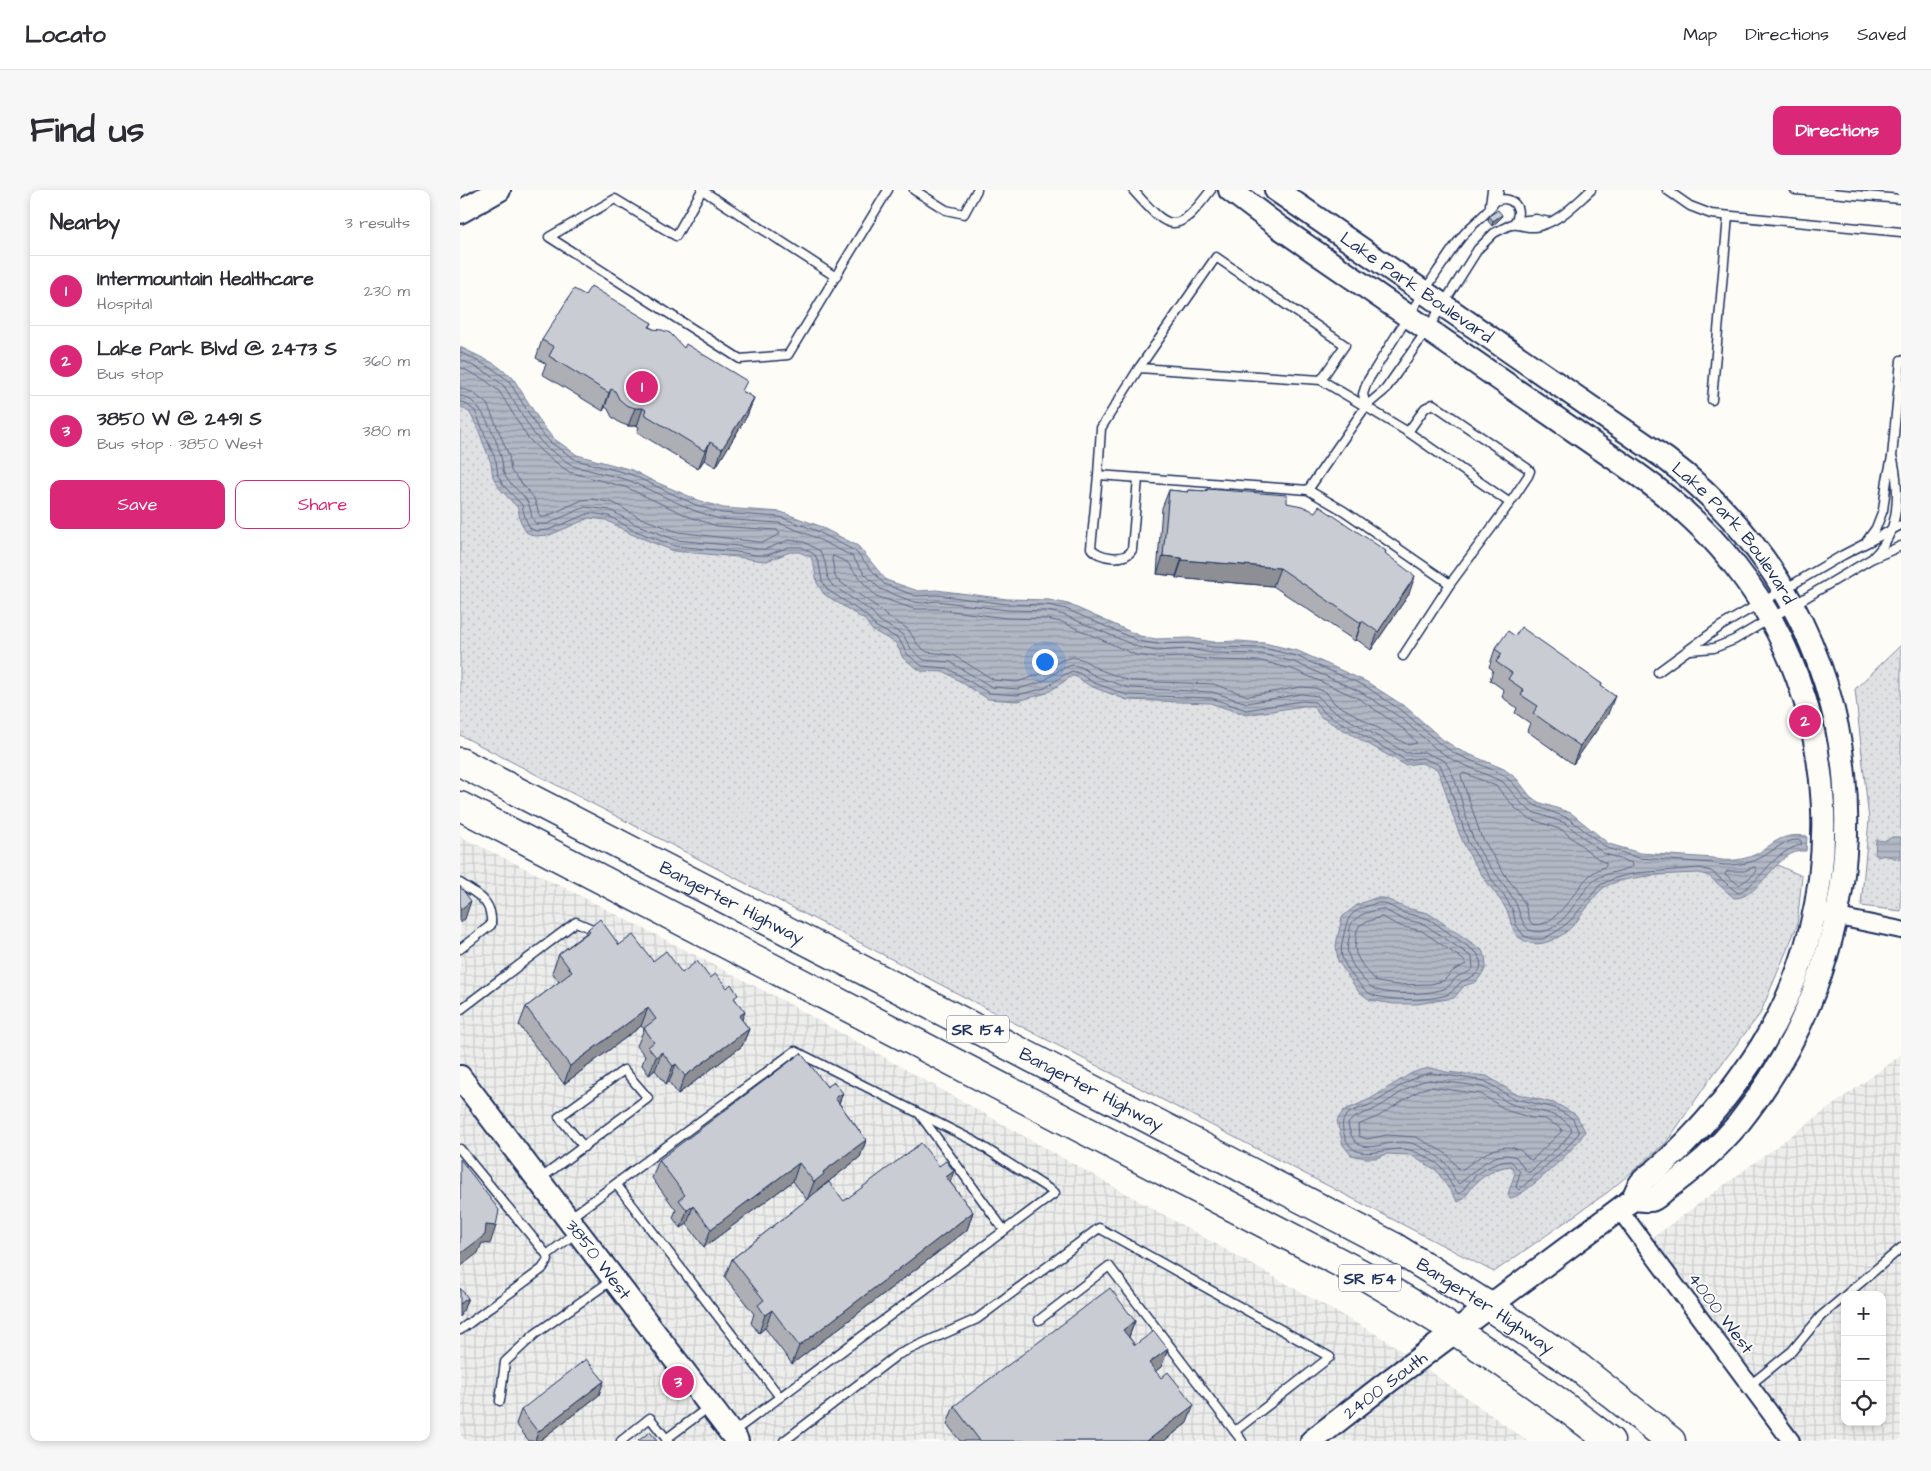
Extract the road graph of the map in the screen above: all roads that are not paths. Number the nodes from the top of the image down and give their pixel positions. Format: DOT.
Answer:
graph roads {
  1 [pos="499,190"];
  2 [pos="702,190"];
  3 [pos="888,190"];
  4 [pos="914,190"];
  5 [pos="977,190"];
  6 [pos="1133,190"];
  7 [pos="1211,190"];
  8 [pos="1230,190"];
  9 [pos="1276,190"];
  10 [pos="1492,190"];
  11 [pos="1499,190"];
  12 [pos="1591,190"];
  13 [pos="1667,190"];
  14 [pos="1795,190"];
  15 [pos="1901,199"];
  16 [pos="1495,201"];
  17 [pos="1488,208"];
  18 [pos="460,212"];
  19 [pos="1728,216"];
  20 [pos="1512,224"];
  21 [pos="1901,232"];
  22 [pos="836,276"];
  23 [pos="1423,293"];
  24 [pos="1442,305"];
  25 [pos="1408,316"];
  26 [pos="1427,330"];
  27 [pos="1901,360"];
  28 [pos="1139,368"];
  29 [pos="1321,380"];
  30 [pos="1712,400"];
  31 [pos="1366,406"];
  32 [pos="1408,432"];
  33 [pos="1892,458"];
  34 [pos="1098,475"];
  35 [pos="1138,478"];
  36 [pos="1308,490"];
  37 [pos="1510,503"];
  38 [pos="1901,526"];
  39 [pos="1891,530"];
  40 [pos="1865,543"];
  41 [pos="1901,546"];
  42 [pos="1871,559"];
  43 [pos="1450,584"];
  44 [pos="1790,596"];
  45 [pos="1766,610"];
  46 [pos="1690,650"];
  47 [pos="1403,656"];
  48 [pos="1658,672"];
  49 [pos="460,762"];
  50 [pos="460,806"];
  51 [pos="460,883"];
  52 [pos="1815,912"];
  53 [pos="1843,918"];
  54 [pos="1901,930"];
  55 [pos="608,937"];
  56 [pos="460,949"];
  57 [pos="460,1010"];
  58 [pos="460,1077"];
  59 [pos="920,1114"];
  60 [pos="584,1146"];
  61 [pos="460,1149"];
  62 [pos="539,1180"];
  63 [pos="616,1184"];
  64 [pos="1626,1204"];
  65 [pos="573,1225"];
  66 [pos="1004,1230"];
  67 [pos="1901,1248"];
  68 [pos="547,1255"];
  69 [pos="614,1278"];
  70 [pos="1850,1291"];
  71 [pos="1841,1298"];
  72 [pos="1490,1307"];
  73 [pos="1039,1320"];
  74 [pos="460,1330"];
  75 [pos="1458,1331"];
  76 [pos="1750,1385"];
  77 [pos="780,1397"];
  78 [pos="500,1400"];
  79 [pos="710,1406"];
  80 [pos="1235,1432"];
  81 [pos="734,1437"];
  82 [pos="667,1440"];
  83 [pos="621,1441"];
  84 [pos="784,1441"];
  85 [pos="1242,1441"];
  86 [pos="1312,1441"];
  87 [pos="1610,1441"];
  88 [pos="1671,1441"];
  89 [pos="1791,1441"];
  1 -- 18 [label="street"];
  2 -- 22 [label="lane"];
  2 -- 22 [label="lane"];
  3 -- 22 [label="lane"];
  4 -- 5 [label="lane"];
  6 -- 7 [label="lane"];
  8 -- 25 [label="street, Lake Park Boulevard"];
  9 -- 23 [label="street, Lake Park Boulevard"];
  10 -- 17 [label="lane"];
  11 -- 16 [label="lane"];
  12 -- 20 [label="lane"];
  13 -- 19 [label="lane"];
  14 -- 15 [label="lane"];
  16 -- 17 [label="lane"];
  16 -- 20 [label="lane"];
  17 -- 23 [label="lane"];
  19 -- 21 [label="lane"];
  19 -- 30 [label="lane"];
  20 -- 24 [label="lane"];
  23 -- 24 [label="street, Lake Park Boulevard"];
  23 -- 25 [label="lane"];
  24 -- 26 [label="lane"];
  24 -- 44 [label="street, Lake Park Boulevard"];
  25 -- 26 [label="street, Lake Park Boulevard"];
  25 -- 31 [label="lane"];
  26 -- 31 [label="lane"];
  26 -- 45 [label="street, Lake Park Boulevard"];
  27 -- 33 [label="lane"];
  28 -- 29 [label="lane"];
  28 -- 29 [label="lane"];
  28 -- 34 [label="lane"];
  29 -- 31 [label="lane"];
  31 -- 32 [label="lane"];
  31 -- 36 [label="lane"];
  32 -- 37 [label="lane"];
  32 -- 37 [label="lane"];
  33 -- 39 [label="lane"];
  33 -- 40 [label="lane"];
  34 -- 35 [label="lane"];
  34 -- 35 [label="lane"];
  35 -- 36 [label="lane"];
  36 -- 43 [label="lane"];
  37 -- 43 [label="lane"];
  38 -- 39 [label="lane"];
  39 -- 40 [label="lane"];
  39 -- 42 [label="lane"];
  40 -- 44 [label="lane"];
  41 -- 42 [label="lane"];
  42 -- 44 [label="lane"];
  43 -- 47 [label="lane"];
  44 -- 45 [label="lane"];
  44 -- 45 [label="lane"];
  44 -- 53 [label="street, Lake Park Boulevard"];
  45 -- 46 [label="lane"];
  45 -- 46 [label="lane"];
  45 -- 52 [label="street, Lake Park Boulevard"];
  46 -- 48 [label="lane"];
  49 -- 72 [label="highway, Bangerter Highway / SR 154"];
  50 -- 75 [label="highway, Bangerter Highway / SR 154"];
  51 -- 56 [label="lane"];
  52 -- 53 [label="street"];
  52 -- 64 [label="street, Lake Park Boulevard"];
  53 -- 54 [label="street"];
  53 -- 64 [label="street, Lake Park Boulevard"];
  55 -- 57 [label="lane"];
  58 -- 62 [label="street, 3850 West"];
  59 -- 63 [label="lane"];
  59 -- 66 [label="lane"];
  59 -- 66 [label="lane"];
  60 -- 60 [label="lane"];
  60 -- 62 [label="lane"];
  61 -- 68 [label="lane"];
  62 -- 65 [label="street, 3850 West"];
  63 -- 65 [label="lane"];
  63 -- 77 [label="lane"];
  64 -- 72 [label="street, Lake Park Boulevard"];
  64 -- 76 [label="street, 4000 West"];
  65 -- 68 [label="lane"];
  65 -- 69 [label="street, 3850 West"];
  66 -- 77 [label="lane"];
  67 -- 70 [label="lane"];
  68 -- 74 [label="lane"];
  69 -- 78 [label="lane"];
  69 -- 79 [label="street, 3850 West"];
  71 -- 76 [label="lane"];
  72 -- 75 [label="street, Lake Park Boulevard"];
  72 -- 88 [label="highway, Bangerter Highway / SR 154"];
  73 -- 80 [label="lane"];
  75 -- 86 [label="street, 2400 South"];
  75 -- 87 [label="highway, Bangerter Highway / SR 154"];
  76 -- 89 [label="street, 4000 West"];
  77 -- 81 [label="lane"];
  79 -- 81 [label="street, 3850 West"];
  79 -- 82 [label="lane"];
  80 -- 84 [label="lane"];
  80 -- 85 [label="lane"];
  82 -- 83 [label="lane"];
}
